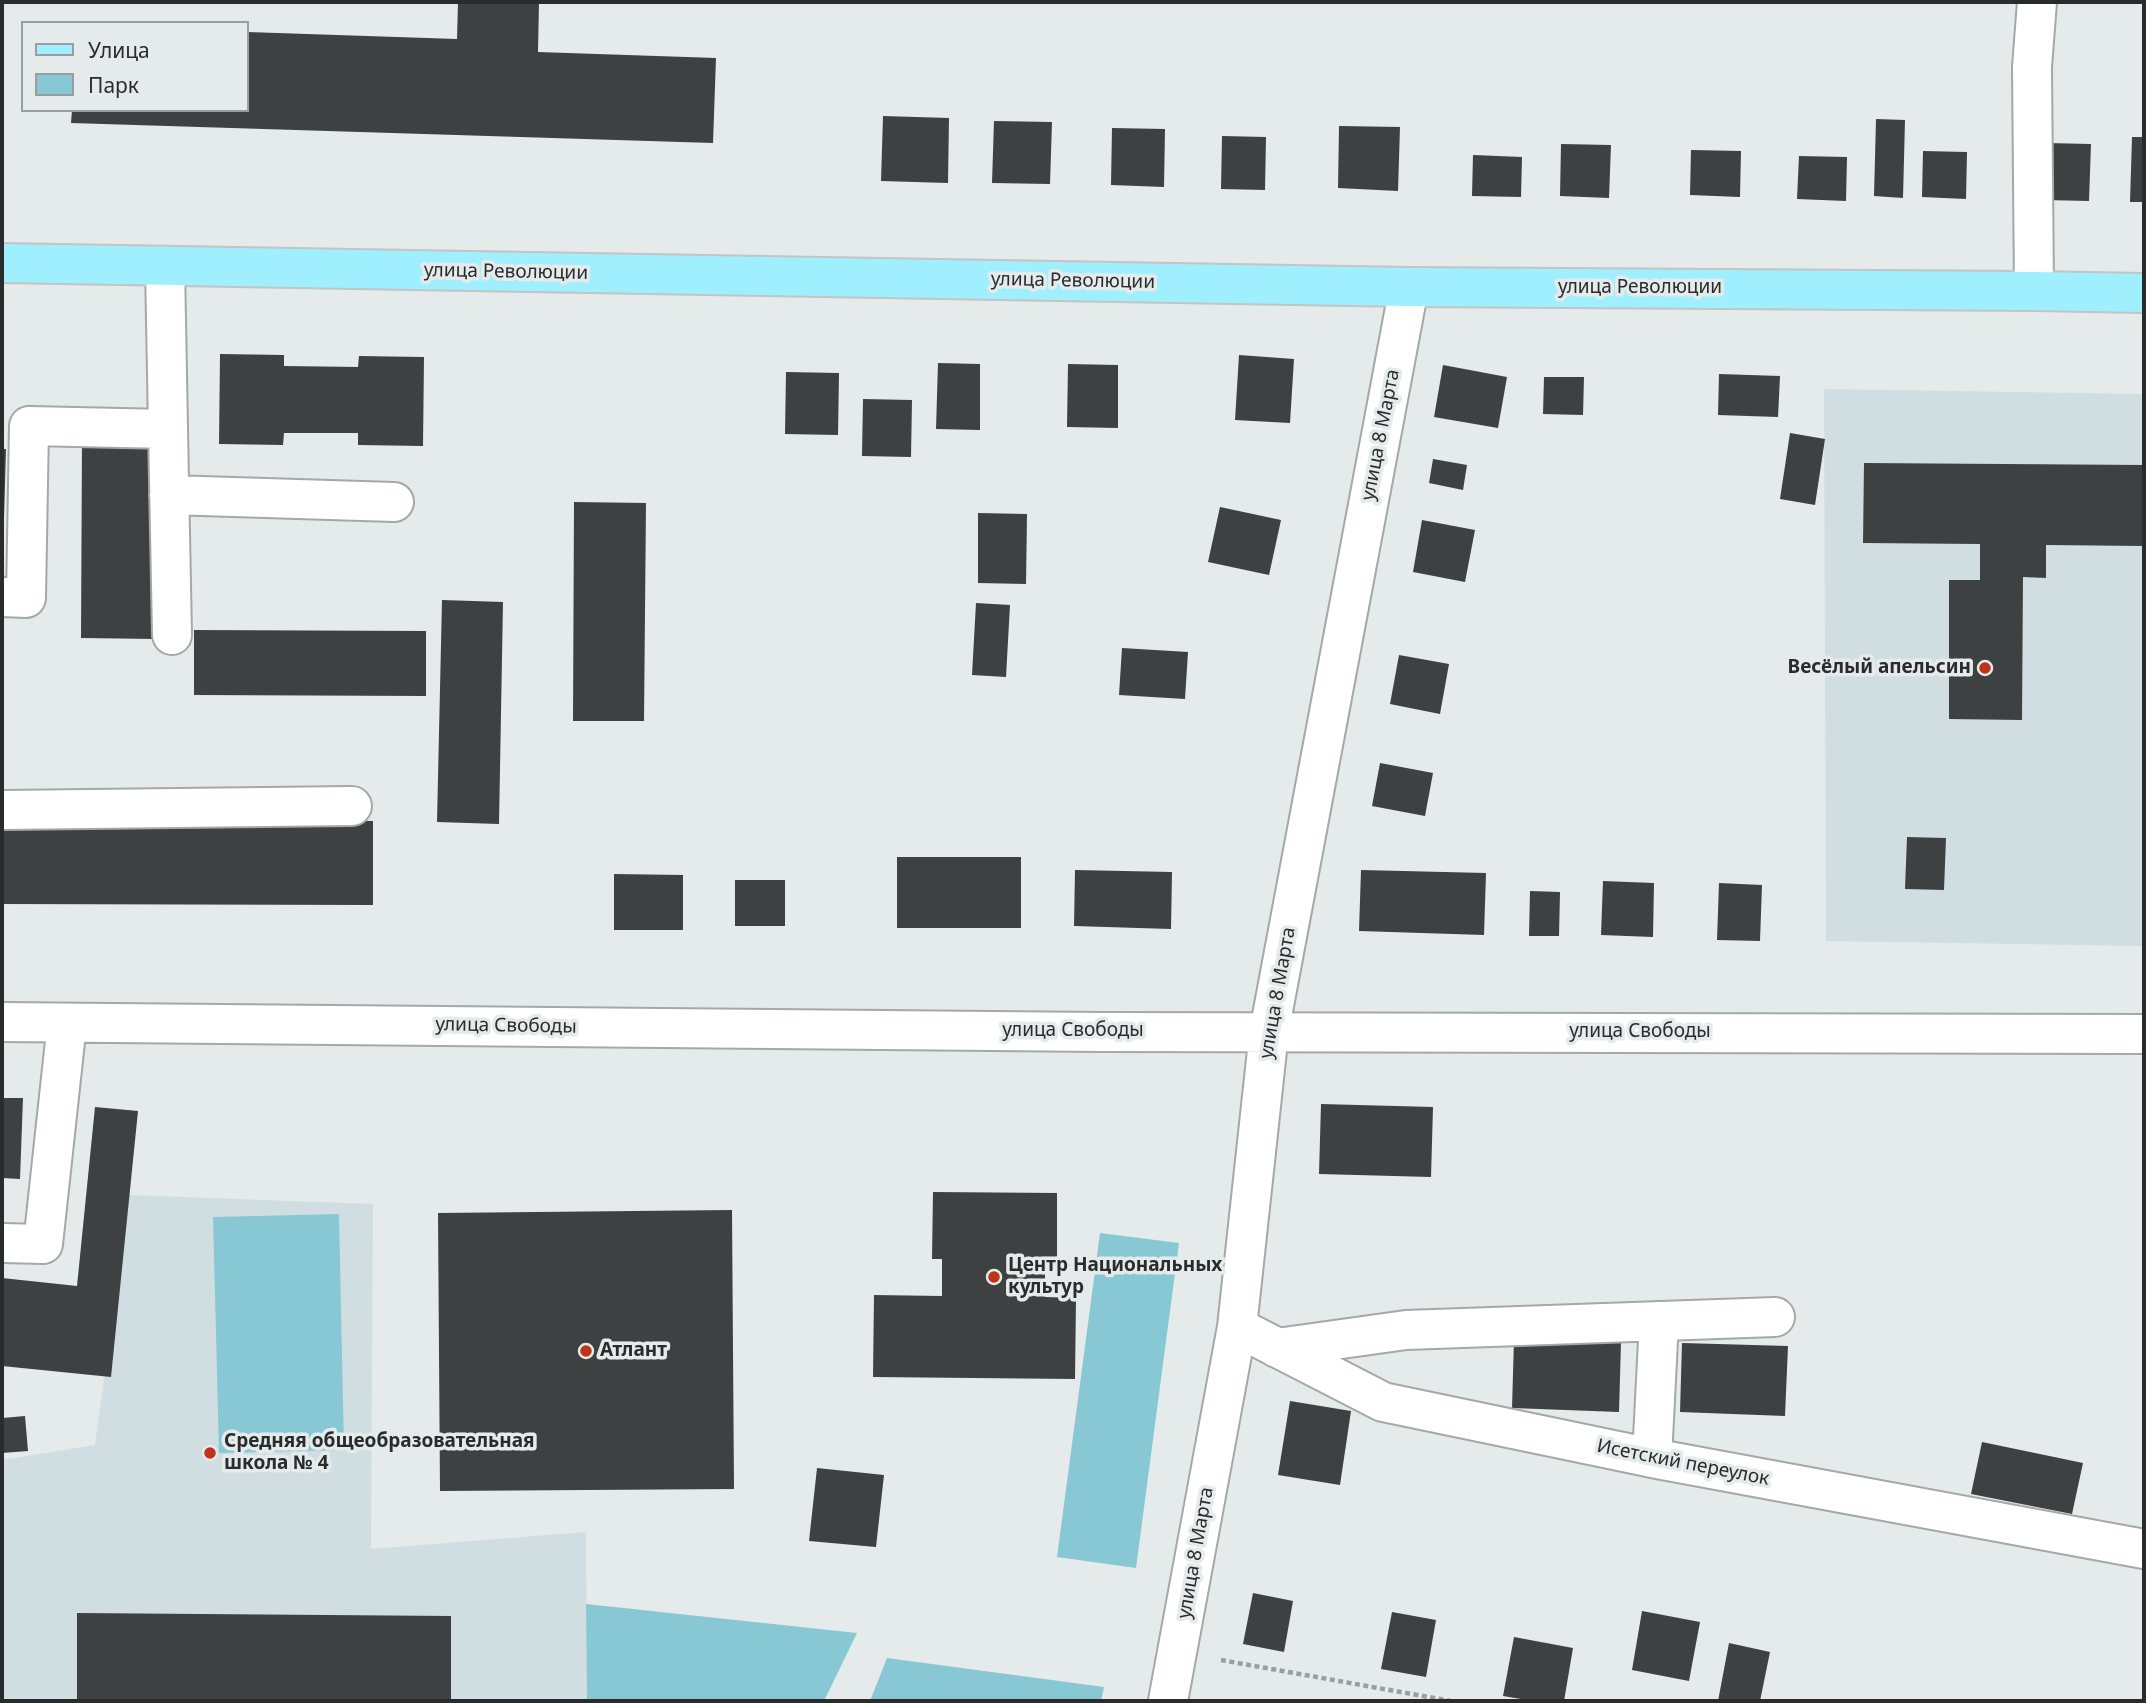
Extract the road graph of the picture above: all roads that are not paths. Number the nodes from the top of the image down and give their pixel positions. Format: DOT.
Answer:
graph roads {
  1 [pos="2037,2"];
  2 [pos="2,263"];
  3 [pos="165,266"];
  4 [pos="1409,287"];
  5 [pos="2034,291"];
  6 [pos="2144,293"];
  7 [pos="168,429"];
  8 [pos="170,495"];
  9 [pos="394,502"];
  10 [pos="2,597"];
  11 [pos="172,635"];
  12 [pos="352,806"];
  13 [pos="2,810"];
  14 [pos="2,1022"];
  15 [pos="67,1023"];
  16 [pos="1269,1032"];
  17 [pos="2144,1034"];
  18 [pos="2,1243"];
  19 [pos="1775,1317"];
  20 [pos="1659,1321"];
  21 [pos="1237,1327"];
  22 [pos="1277,1348"];
  23 [pos="1651,1458"];
  24 [pos="2144,1549"];
  25 [pos="1168,1701"];
  1 -- 5 [label="street"];
  2 -- 3 [label="main road, улица Революции"];
  3 -- 4 [label="main road, улица Революции"];
  3 -- 7 [label="street"];
  4 -- 5 [label="main road, улица Революции"];
  4 -- 16 [label="street, улица 8 Марта"];
  5 -- 6 [label="main road, улица Революции"];
  7 -- 8 [label="street"];
  7 -- 10 [label="street"];
  8 -- 9 [label="street"];
  8 -- 11 [label="street"];
  12 -- 13 [label="street"];
  14 -- 15 [label="street, улица Свободы"];
  15 -- 16 [label="street, улица Свободы"];
  15 -- 18 [label="street"];
  16 -- 17 [label="street, улица Свободы"];
  16 -- 21 [label="street, улица 8 Марта"];
  19 -- 20 [label="street"];
  20 -- 22 [label="street"];
  20 -- 23 [label="street"];
  21 -- 22 [label="street, Исетский переулок"];
  21 -- 25 [label="street, улица 8 Марта"];
  22 -- 23 [label="street, Исетский переулок"];
  23 -- 24 [label="street, Исетский переулок"];
}
